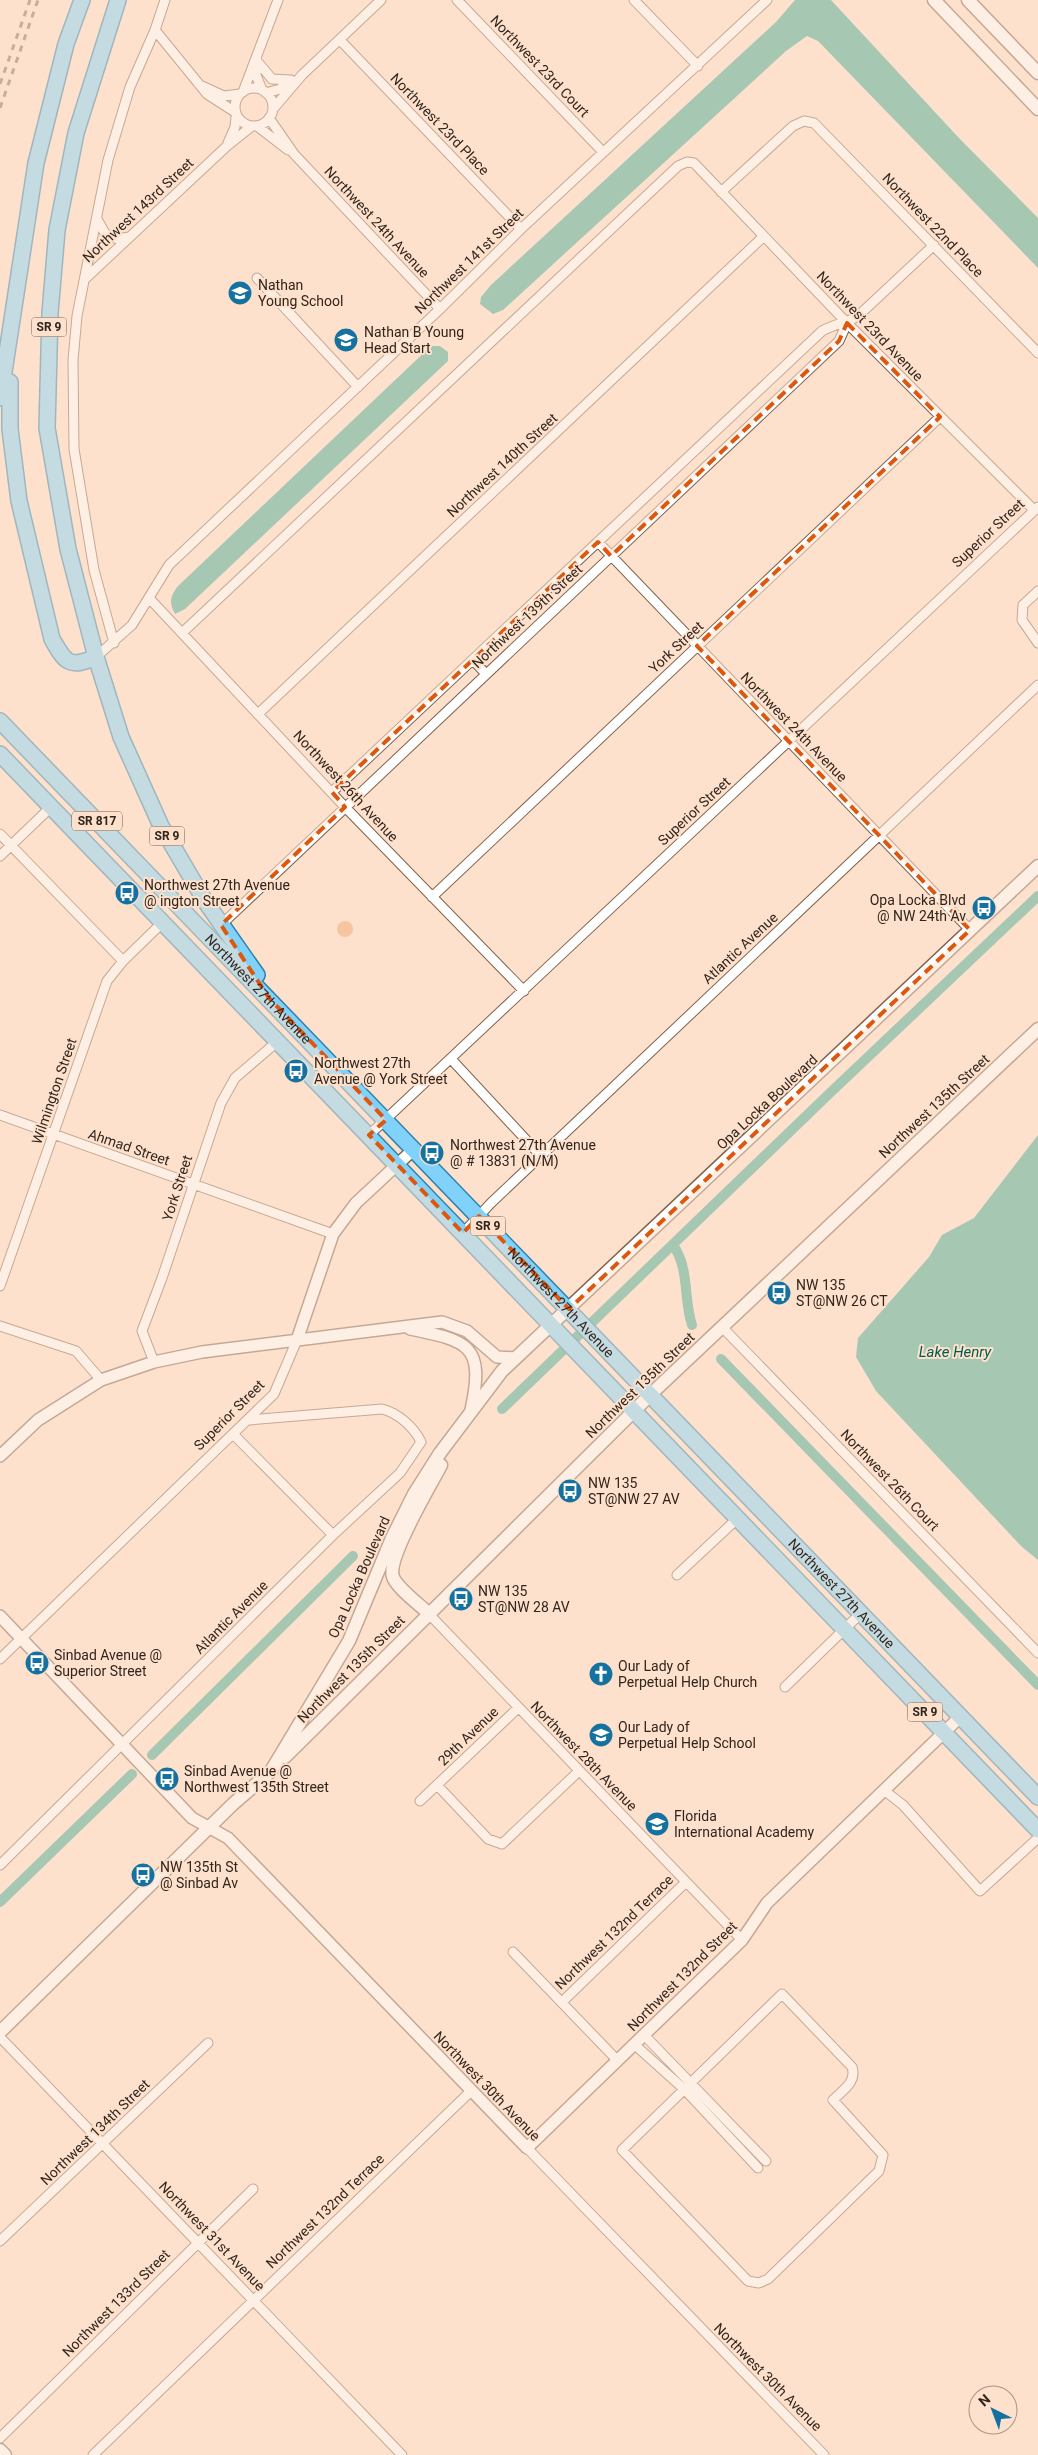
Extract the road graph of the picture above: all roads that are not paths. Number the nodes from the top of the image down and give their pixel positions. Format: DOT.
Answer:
graph roads {
  1 [pos="82,0"];
  2 [pos="118,0"];
  3 [pos="165,0"];
  4 [pos="278,0"];
  5 [pos="382,0"];
  6 [pos="457,0"];
  7 [pos="634,0"];
  8 [pos="766,0"];
  9 [pos="934,0"];
  10 [pos="968,0"];
  11 [pos="155,30"];
  12 [pos="340,40"];
  13 [pos="256,60"];
  14 [pos="698,66"];
  15 [pos="1038,73"];
  16 [pos="302,75"];
  17 [pos="290,80"];
  18 [pos="201,86"];
  19 [pos="264,92"];
  20 [pos="242,93"];
  21 [pos="1038,109"];
  22 [pos="271,113"];
  23 [pos="236,114"];
  24 [pos="254,126"];
  25 [pos="227,146"];
  26 [pos="603,152"];
  27 [pos="294,154"];
  28 [pos="721,192"];
  29 [pos="97,217"];
  30 [pos="521,228"];
  31 [pos="764,236"];
  32 [pos="129,237"];
  33 [pos="934,245"];
  34 [pos="86,278"];
  35 [pos="257,278"];
  36 [pos="440,309"];
  37 [pos="847,323"];
  38 [pos="10,342"];
  39 [pos="1038,353"];
  40 [pos="358,387"];
  41 [pos="0,398"];
  42 [pos="940,417"];
  43 [pos="1036,508"];
  44 [pos="598,542"];
  45 [pos="611,556"];
  46 [pos="1038,591"];
  47 [pos="149,598"];
  48 [pos="182,633"];
  49 [pos="114,643"];
  50 [pos="1038,643"];
  51 [pos="697,646"];
  52 [pos="96,657"];
  53 [pos="473,660"];
  54 [pos="486,674"];
  55 [pos="1038,685"];
  56 [pos="258,714"];
  57 [pos="0,721"];
  58 [pos="790,741"];
  59 [pos="0,754"];
  60 [pos="332,792"];
  61 [pos="51,807"];
  62 [pos="345,807"];
  63 [pos="0,834"];
  64 [pos="80,836"];
  65 [pos="880,836"];
  66 [pos="120,845"];
  67 [pos="11,846"];
  68 [pos="0,856"];
  69 [pos="1038,866"];
  70 [pos="109,867"];
  71 [pos="145,871"];
  72 [pos="432,897"];
  73 [pos="163,922"];
  74 [pos="221,925"];
  75 [pos="970,930"];
  76 [pos="123,961"];
  77 [pos="524,991"];
  78 [pos="269,998"];
  79 [pos="1038,1029"];
  80 [pos="278,1041"];
  81 [pos="452,1060"];
  82 [pos="0,1116"];
  83 [pos="386,1120"];
  84 [pos="53,1135"];
  85 [pos="369,1135"];
  86 [pos="414,1149"];
  87 [pos="541,1156"];
  88 [pos="398,1164"];
  89 [pos="193,1183"];
  90 [pos="479,1216"];
  91 [pos="463,1232"];
  92 [pos="333,1234"];
  93 [pos="0,1286"];
  94 [pos="573,1313"];
  95 [pos="0,1326"];
  96 [pos="722,1327"];
  97 [pos="406,1328"];
  98 [pos="555,1329"];
  99 [pos="297,1340"];
  100 [pos="515,1358"];
  101 [pos="154,1362"];
  102 [pos="101,1380"];
  103 [pos="651,1394"];
  104 [pos="471,1410"];
  105 [pos="635,1411"];
  106 [pos="249,1420"];
  107 [pos="233,1434"];
  108 [pos="448,1442"];
  109 [pos="0,1456"];
  110 [pos="738,1518"];
  111 [pos="333,1535"];
  112 [pos="677,1575"];
  113 [pos="428,1613"];
  114 [pos="861,1613"];
  115 [pos="0,1616"];
  116 [pos="844,1629"];
  117 [pos="21,1638"];
  118 [pos="1038,1653"];
  119 [pos="0,1659"];
  120 [pos="785,1687"];
  121 [pos="518,1708"];
  122 [pos="960,1716"];
  123 [pos="944,1732"];
  124 [pos="122,1744"];
  125 [pos="271,1771"];
  126 [pos="579,1771"];
  127 [pos="437,1786"];
  128 [pos="885,1790"];
  129 [pos="1038,1797"];
  130 [pos="420,1801"];
  131 [pos="209,1827"];
  132 [pos="1038,1830"];
  133 [pos="1038,1838"];
  134 [pos="0,1865"];
  135 [pos="686,1882"];
  136 [pos="742,1940"];
  137 [pos="513,1952"];
  138 [pos="562,2002"];
  139 [pos="0,2032"];
  140 [pos="645,2036"];
  141 [pos="0,2037"];
  142 [pos="208,2043"];
  143 [pos="635,2045"];
  144 [pos="668,2059"];
  145 [pos="618,2061"];
  146 [pos="660,2068"];
  147 [pos="692,2083"];
  148 [pos="684,2090"];
  149 [pos="470,2092"];
  150 [pos="103,2143"];
  151 [pos="527,2148"];
  152 [pos="766,2161"];
  153 [pos="758,2168"];
  154 [pos="252,2189"];
  155 [pos="0,2241"];
  156 [pos="198,2241"];
  157 [pos="253,2298"];
  158 [pos="0,2438"];
  159 [pos="817,2448"];
  160 [pos="0,2450"];
  161 [pos="400,2454"];
  162 [pos="5,2455"];
  163 [pos="92,2455"];
  164 [pos="810,2455"];
  165 [pos="824,2455"];
  1 -- 38 [label="main road, SR 9"];
  2 -- 52 [label="main road, SR 9"];
  3 -- 11 [label="street"];
  4 -- 13 [label="street"];
  5 -- 12 [label="street"];
  6 -- 26 [label="street, Northwest 23rd Court"];
  7 -- 14 [label="street"];
  8 -- 14 [label="street, Northwest 141st Street"];
  9 -- 21 [label="main road"];
  10 -- 15 [label="main road"];
  11 -- 18 [label="street"];
  11 -- 29 [label="street"];
  12 -- 16 [label="street"];
  12 -- 30 [label="street, Northwest 23rd Place"];
  13 -- 17 [label="street"];
  13 -- 19 [label="street"];
  13 -- 20 [label="street"];
  14 -- 26 [label="street, Northwest 141st Street"];
  16 -- 17 [label="street"];
  16 -- 22 [label="street"];
  17 -- 19 [label="street"];
  18 -- 20 [label="street"];
  18 -- 23 [label="street"];
  19 -- 20 [label="street"];
  19 -- 22 [label="street"];
  20 -- 23 [label="street"];
  22 -- 24 [label="street"];
  22 -- 27 [label="street, Northwest 24th Avenue"];
  23 -- 24 [label="street"];
  23 -- 25 [label="street, Northwest 143rd Street"];
  24 -- 25 [label="street, Northwest 143rd Street"];
  24 -- 27 [label="street, Northwest 24th Avenue"];
  25 -- 32 [label="street, Northwest 143rd Street"];
  26 -- 30 [label="street, Northwest 141st Street"];
  27 -- 36 [label="street, Northwest 24th Avenue"];
  28 -- 31 [label="street, Northwest 23rd Avenue"];
  28 -- 33 [label="street, Northwest 22nd Place"];
  28 -- 48 [label="street, Northwest 23rd Avenue"];
  29 -- 32 [label="street"];
  29 -- 34 [label="street"];
  30 -- 36 [label="street, Northwest 141st Street"];
  31 -- 37 [label="street, Northwest 23rd Avenue"];
  31 -- 56 [label="street, Northwest 140th Street"];
  32 -- 34 [label="street, Northwest 143rd Street"];
  33 -- 37 [label="street, Northwest 139th Street"];
  33 -- 39 [label="street, Northwest 22nd Place"];
  34 -- 49 [label="street, Northwest 143rd Street"];
  35 -- 40 [label="street"];
  36 -- 40 [label="street, Northwest 141st Street"];
  37 -- 42 [label="street, Northwest 23rd Avenue"];
  37 -- 44 [label="street, Northwest 139th Street"];
  37 -- 45 [label="street, Northwest 139th Street"];
  38 -- 41 [label="main road, SR 9"];
  38 -- 52 [label="main road"];
  40 -- 47 [label="street, Northwest 141st Street"];
  42 -- 43 [label="street, Northwest 23rd Avenue"];
  42 -- 51 [label="street, York Street"];
  43 -- 58 [label="street, Superior Street"];
  44 -- 45 [label="street, Northwest 24th Avenue"];
  44 -- 53 [label="street, Northwest 139th Street"];
  45 -- 51 [label="street, Northwest 24th Avenue"];
  45 -- 54 [label="street, Northwest 139th Street"];
  46 -- 50 [label="street"];
  47 -- 48 [label="street, Northwest 26th Avenue"];
  47 -- 49 [label="street, Northwest 141st Street"];
  48 -- 56 [label="street, Northwest 26th Avenue"];
  49 -- 52 [label="street, Northwest 141st Street"];
  51 -- 58 [label="street, Northwest 24th Avenue"];
  51 -- 72 [label="street, York Street"];
  52 -- 74 [label="main road, SR 9"];
  53 -- 54 [label="street"];
  53 -- 60 [label="street, Northwest 139th Street"];
  54 -- 62 [label="street, Northwest 139th Street"];
  55 -- 65 [label="street, Atlantic Avenue"];
  56 -- 60 [label="street, Northwest 26th Avenue"];
  57 -- 66 [label="main road, Northwest 27th Avenue / SR 817"];
  58 -- 65 [label="street, Northwest 24th Avenue"];
  58 -- 77 [label="street, Superior Street"];
  59 -- 61 [label="main road, Northwest 27th Avenue / SR 9"];
  60 -- 62 [label="street, Northwest 26th Avenue"];
  61 -- 64 [label="main road, Northwest 27th Avenue / SR 9"];
  61 -- 67 [label="street"];
  62 -- 72 [label="street, Northwest 26th Avenue"];
  62 -- 74 [label="street, Northwest 139th Street"];
  63 -- 67 [label="street"];
  64 -- 66 [label="main road"];
  64 -- 70 [label="main road, Northwest 27th Avenue / SR 9"];
  65 -- 75 [label="street, Northwest 24th Avenue"];
  65 -- 87 [label="street, Atlantic Avenue"];
  66 -- 71 [label="main road, Northwest 27th Avenue / SR 817"];
  67 -- 68 [label="street"];
  67 -- 76 [label="street"];
  69 -- 75 [label="main road, Opa Locka Boulevard"];
  70 -- 71 [label="main road"];
  70 -- 73 [label="main road, Northwest 27th Avenue / SR 9"];
  71 -- 78 [label="main road, Northwest 27th Avenue / SR 817"];
  72 -- 77 [label="street, Northwest 26th Avenue"];
  73 -- 76 [label="street, Wilmington Street"];
  73 -- 80 [label="main road, Northwest 27th Avenue / SR 9"];
  74 -- 78 [label="main road, SR 9"];
  75 -- 94 [label="main road, Opa Locka Boulevard"];
  76 -- 84 [label="street, Wilmington Street"];
  77 -- 81 [label="street, Superior Street"];
  78 -- 83 [label="main road, Northwest 27th Avenue / SR 9"];
  79 -- 96 [label="main road, Northwest 135th Street"];
  80 -- 85 [label="main road, Northwest 27th Avenue / SR 9"];
  80 -- 89 [label="street, York Street"];
  81 -- 83 [label="street, Superior Street"];
  81 -- 87 [label="street"];
  82 -- 84 [label="street, Ahmad Street"];
  83 -- 85 [label="street, Superior Street"];
  83 -- 86 [label="main road, Northwest 27th Avenue / SR 9"];
  84 -- 89 [label="street, Ahmad Street"];
  84 -- 93 [label="street, Wilmington Street"];
  85 -- 88 [label="main road, Northwest 27th Avenue / SR 9"];
  86 -- 88 [label="street, Superior Street"];
  86 -- 90 [label="main road, Northwest 27th Avenue / SR 9"];
  87 -- 90 [label="street, Atlantic Avenue"];
  88 -- 91 [label="main road, Northwest 27th Avenue / SR 9"];
  88 -- 92 [label="street, Superior Street"];
  89 -- 92 [label="street, Ahmad Street"];
  89 -- 101 [label="street, York Street"];
  90 -- 91 [label="street, Atlantic Avenue"];
  90 -- 94 [label="main road, Northwest 27th Avenue / SR 9"];
  91 -- 98 [label="main road, Northwest 27th Avenue / SR 9"];
  92 -- 99 [label="street, Superior Street"];
  94 -- 98 [label="main road, Opa Locka Boulevard"];
  94 -- 103 [label="main road, Northwest 27th Avenue / SR 9"];
  95 -- 102 [label="street"];
  96 -- 103 [label="main road, Northwest 135th Street"];
  96 -- 118 [label="street, Northwest 26th Court"];
  97 -- 99 [label="street"];
  97 -- 100 [label="street"];
  97 -- 104 [label="street"];
  98 -- 100 [label="main road, Opa Locka Boulevard"];
  98 -- 105 [label="main road, Northwest 27th Avenue / SR 9"];
  99 -- 101 [label="street"];
  99 -- 106 [label="street, Superior Street"];
  100 -- 104 [label="main road, Opa Locka Boulevard"];
  101 -- 102 [label="street"];
  102 -- 109 [label="street"];
  103 -- 105 [label="main road, Northwest 135th Street"];
  103 -- 114 [label="main road, Northwest 27th Avenue / SR 9"];
  104 -- 108 [label="main road, Opa Locka Boulevard"];
  105 -- 110 [label="main road, Northwest 27th Avenue / SR 9"];
  105 -- 113 [label="main road, Northwest 135th Street"];
  106 -- 107 [label="street, Superior Street"];
  106 -- 111 [label="street, Atlantic Avenue"];
  107 -- 111 [label="street"];
  107 -- 117 [label="street, Superior Street"];
  108 -- 113 [label="main road"];
  108 -- 125 [label="main road, Opa Locka Boulevard"];
  110 -- 112 [label="street"];
  110 -- 116 [label="main road, Northwest 27th Avenue / SR 9"];
  111 -- 124 [label="street, Atlantic Avenue"];
  113 -- 121 [label="street, Northwest 28th Avenue"];
  113 -- 125 [label="main road, Northwest 135th Street"];
  114 -- 116 [label="street"];
  114 -- 122 [label="main road, Northwest 27th Avenue / SR 9"];
  115 -- 117 [label="street, Northwest 30th Avenue"];
  116 -- 120 [label="street"];
  116 -- 123 [label="main road, Northwest 27th Avenue / SR 9"];
  117 -- 119 [label="street, Superior Street"];
  117 -- 124 [label="street, Northwest 30th Avenue"];
  121 -- 126 [label="street, Northwest 28th Avenue"];
  121 -- 127 [label="street, 29th Avenue"];
  122 -- 123 [label="street, Northwest 132nd Street"];
  122 -- 129 [label="main road, Northwest 27th Avenue / SR 9"];
  123 -- 128 [label="street, Northwest 132nd Street"];
  123 -- 132 [label="main road, Northwest 27th Avenue / SR 9"];
  124 -- 131 [label="street, Northwest 30th Avenue"];
  124 -- 134 [label="street, Atlantic Avenue"];
  125 -- 131 [label="main road, Opa Locka Boulevard"];
  126 -- 127 [label="street, 29th Avenue"];
  126 -- 135 [label="street, Northwest 28th Avenue"];
  127 -- 130 [label="street"];
  128 -- 133 [label="street"];
  128 -- 136 [label="street, Northwest 132nd Street"];
  131 -- 139 [label="main road"];
  131 -- 149 [label="street, Northwest 30th Avenue"];
  135 -- 136 [label="street, Northwest 28th Avenue"];
  135 -- 138 [label="street, Northwest 132nd Terrace"];
  136 -- 140 [label="street, Northwest 132nd Street"];
  137 -- 138 [label="street"];
  138 -- 145 [label="street"];
  140 -- 143 [label="street, Northwest 132nd Street"];
  140 -- 144 [label="street"];
  141 -- 150 [label="street, Northwest 31st Avenue"];
  142 -- 150 [label="street, Northwest 134th Street"];
  143 -- 145 [label="street, Northwest 132nd Street"];
  143 -- 146 [label="street"];
  144 -- 146 [label="street"];
  144 -- 147 [label="street"];
  145 -- 151 [label="street, Northwest 132nd Street"];
  146 -- 148 [label="street"];
  147 -- 148 [label="street"];
  147 -- 148 [label="street"];
  147 -- 152 [label="street"];
  148 -- 153 [label="street"];
  149 -- 151 [label="street, Northwest 30th Avenue"];
  149 -- 157 [label="street, Northwest 132nd Terrace"];
  150 -- 155 [label="street, Northwest 134th Street"];
  150 -- 156 [label="street, Northwest 31st Avenue"];
  151 -- 159 [label="street, Northwest 30th Avenue"];
  154 -- 156 [label="street, Northwest 133rd Street"];
  156 -- 157 [label="street, Northwest 31st Avenue"];
  156 -- 158 [label="street, Northwest 133rd Street"];
  157 -- 161 [label="street, Northwest 31st Avenue"];
  157 -- 163 [label="street, Northwest 132nd Terrace"];
  159 -- 164 [label="street"];
  159 -- 165 [label="street, Northwest 30th Avenue"];
  160 -- 162 [label="main road"];
}
